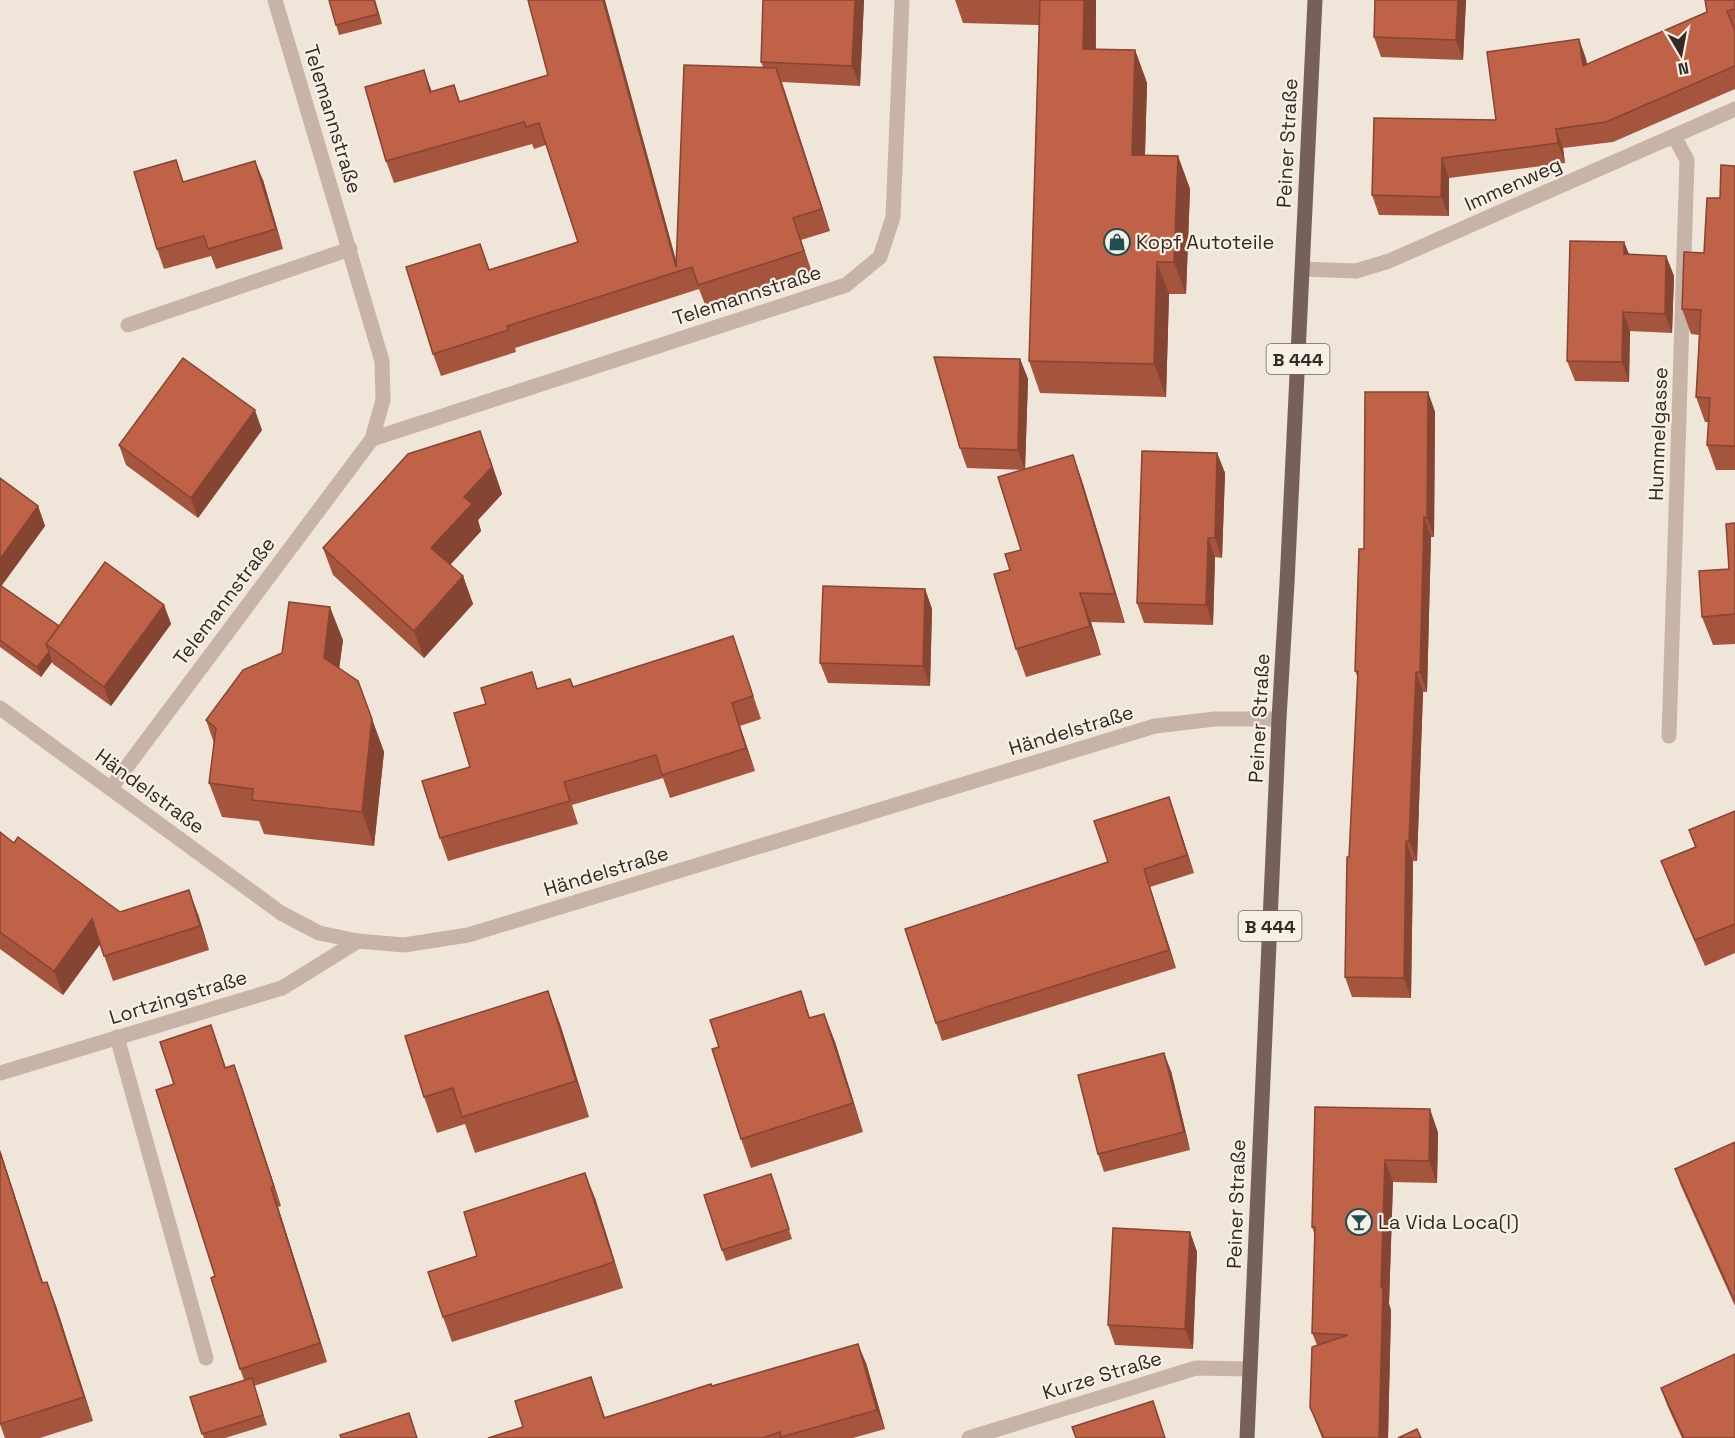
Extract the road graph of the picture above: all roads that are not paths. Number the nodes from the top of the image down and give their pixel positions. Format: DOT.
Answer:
graph roads {
  1 [pos="275,0"];
  2 [pos="902,0"];
  3 [pos="1315,0"];
  4 [pos="1735,109"];
  5 [pos="1674,136"];
  6 [pos="350,249"];
  7 [pos="1302,269"];
  8 [pos="128,325"];
  9 [pos="372,439"];
  10 [pos="0,708"];
  11 [pos="1279,719"];
  12 [pos="1669,736"];
  13 [pos="111,789"];
  14 [pos="358,941"];
  15 [pos="117,1038"];
  16 [pos="0,1073"];
  17 [pos="206,1358"];
  18 [pos="1250,1369"];
  19 [pos="969,1438"];
  20 [pos="1247,1438"];
  1 -- 6 [label="street, Telemannstraße"];
  2 -- 9 [label="street, Telemannstraße"];
  3 -- 7 [label="main road, Peiner Straße / B 444"];
  4 -- 5 [label="street, Immenweg"];
  5 -- 7 [label="street, Immenweg"];
  5 -- 12 [label="street, Hummelgasse"];
  6 -- 8 [label="street"];
  6 -- 9 [label="street, Telemannstraße"];
  7 -- 11 [label="main road, Peiner Straße / B 444"];
  9 -- 13 [label="street, Telemannstraße"];
  10 -- 13 [label="street, Händelstraße"];
  11 -- 14 [label="street, Händelstraße"];
  11 -- 18 [label="main road, Peiner Straße / B 444"];
  13 -- 14 [label="street, Händelstraße"];
  14 -- 15 [label="street, Lortzingstraße"];
  15 -- 16 [label="street, Lortzingstraße"];
  15 -- 17 [label="street"];
  18 -- 19 [label="street, Kurze Straße"];
  18 -- 20 [label="main road, Peiner Straße / B 444"];
}
